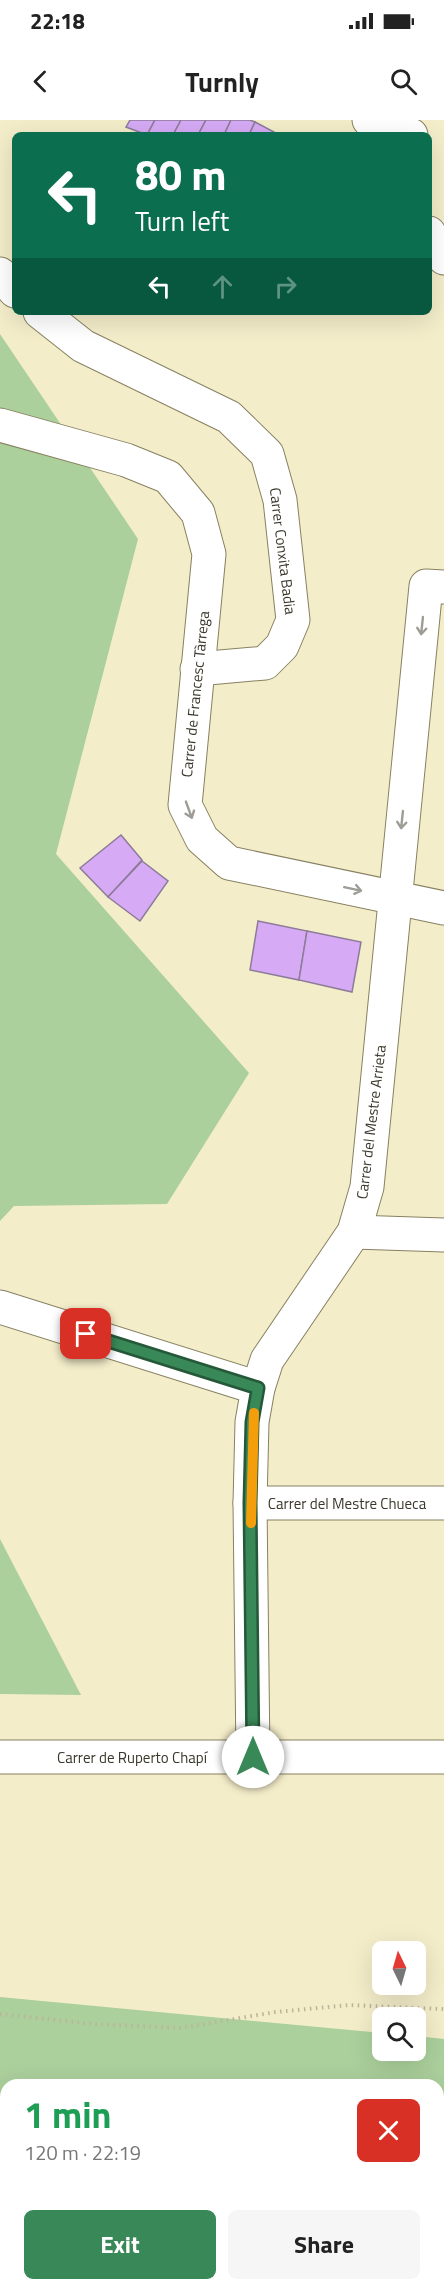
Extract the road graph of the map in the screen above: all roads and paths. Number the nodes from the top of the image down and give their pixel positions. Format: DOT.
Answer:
graph roads {
  1 [pos="369,120"];
  2 [pos="403,132"];
  3 [pos="432,238"];
  4 [pos="444,258"];
  5 [pos="0,274"];
  6 [pos="12,288"];
  7 [pos="44,315"];
  8 [pos="0,425"];
  9 [pos="444,587"];
  10 [pos="197,669"];
  11 [pos="394,897"];
  12 [pos="444,908"];
  13 [pos="354,1232"];
  14 [pos="444,1235"];
  15 [pos="0,1307"];
  16 [pos="258,1388"];
  17 [pos="250,1503"];
  18 [pos="444,1503"];
  19 [pos="0,1757"];
  20 [pos="253,1757"];
  21 [pos="444,1757"];
  22 [pos="444,2008"];
  23 [pos="0,2014"];
  1 -- 2 [label="street"];
  3 -- 4 [label="street"];
  5 -- 6 [label="street"];
  7 -- 10 [label="street, Carrer Conxita Badia"];
  8 -- 10 [label="street, Carrer de Francesc Tàrrega"];
  9 -- 11 [label="street, Carrer del Mestre Arrieta, one-way"];
  10 -- 11 [label="street, Carrer de Francesc Tàrrega, one-way"];
  11 -- 12 [label="street, Carrer de Francesc Tàrrega"];
  11 -- 13 [label="street, Carrer del Mestre Arrieta"];
  13 -- 14 [label="street"];
  13 -- 16 [label="street, Carrer del Mestre Arrieta"];
  15 -- 16 [label="street"];
  16 -- 17 [label="street, Carrer del Mestre Arrieta"];
  17 -- 18 [label="street, Carrer del Mestre Chueca"];
  17 -- 20 [label="street, Carrer del Mestre Arrieta"];
  19 -- 20 [label="street, Carrer de Ruperto Chapí"];
  20 -- 21 [label="street, Carrer de Ruperto Chapí"];
  22 -- 23 [label="path"];
}
